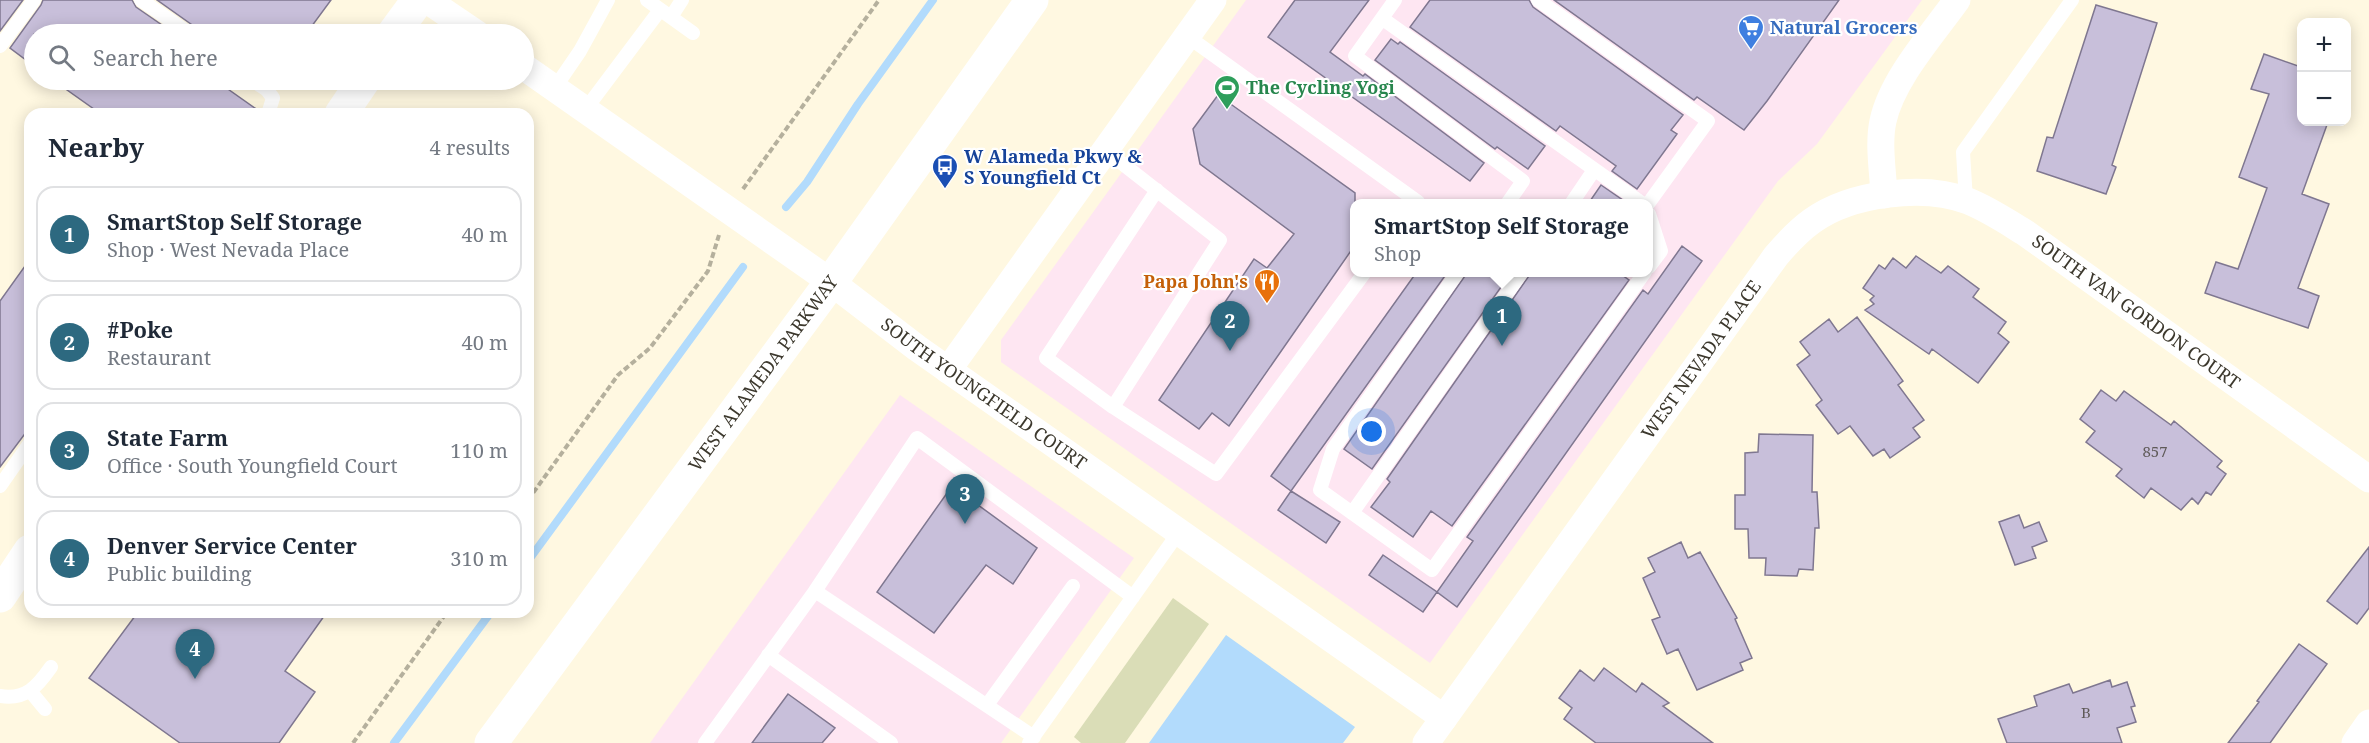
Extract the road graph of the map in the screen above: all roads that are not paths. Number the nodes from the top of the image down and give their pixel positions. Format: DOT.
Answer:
graph roads {
  1 [pos="34,0"];
  2 [pos="141,0"];
  3 [pos="418,0"];
  4 [pos="427,0"];
  5 [pos="608,0"];
  6 [pos="646,0"];
  7 [pos="682,0"];
  8 [pos="1032,0"];
  9 [pos="1213,0"];
  10 [pos="1395,0"];
  11 [pos="1538,0"];
  12 [pos="1957,0"];
  13 [pos="2072,0"];
  14 [pos="666,13"];
  15 [pos="1383,19"];
  16 [pos="175,24"];
  17 [pos="400,24"];
  18 [pos="462,24"];
  19 [pos="693,33"];
  20 [pos="1187,36"];
  21 [pos="0,46"];
  22 [pos="534,74"];
  23 [pos="554,88"];
  24 [pos="267,90"];
  25 [pos="357,90"];
  26 [pos="270,108"];
  27 [pos="345,108"];
  28 [pos="585,110"];
  29 [pos="1105,150"];
  30 [pos="1594,170"];
  31 [pos="1157,190"];
  32 [pos="1884,195"];
  33 [pos="1414,199"];
  34 [pos="1510,199"];
  35 [pos="1574,199"];
  36 [pos="1636,199"];
  37 [pos="1652,199"];
  38 [pos="1966,201"];
  39 [pos="1653,226"];
  40 [pos="1653,262"];
  41 [pos="1362,277"];
  42 [pos="1455,277"];
  43 [pos="1519,277"];
  44 [pos="1642,277"];
  45 [pos="831,282"];
  46 [pos="948,370"];
  47 [pos="1113,407"];
  48 [pos="24,452"];
  49 [pos="2369,478"];
  50 [pos="0,486"];
  51 [pos="1352,513"];
  52 [pos="1179,532"];
  53 [pos="24,559"];
  54 [pos="1073,586"];
  55 [pos="815,591"];
  56 [pos="0,597"];
  57 [pos="1133,597"];
  58 [pos="768,655"];
  59 [pos="51,668"];
  60 [pos="31,692"];
  61 [pos="0,696"];
  62 [pos="987,705"];
  63 [pos="45,709"];
  64 [pos="1444,718"];
  65 [pos="2369,723"];
  66 [pos="712,740"];
  67 [pos="1031,740"];
  68 [pos="491,743"];
  69 [pos="891,743"];
  70 [pos="1426,743"];
  71 [pos="2355,743"];
  1 -- 21 [label="lane"];
  2 -- 16 [label="lane"];
  3 -- 17 [label="main road"];
  4 -- 18 [label="street"];
  5 -- 23 [label="lane"];
  6 -- 14 [label="lane"];
  7 -- 14 [label="lane"];
  8 -- 45 [label="main road, WEST ALAMEDA PARKWAY"];
  9 -- 20 [label="street"];
  10 -- 15 [label="lane"];
  11 -- 37 [label="lane"];
  12 -- 32 [label="street"];
  13 -- 38 [label="lane"];
  14 -- 19 [label="lane"];
  14 -- 28 [label="lane"];
  15 -- 30 [label="lane"];
  15 -- 34 [label="lane"];
  20 -- 29 [label="street"];
  20 -- 33 [label="lane"];
  22 -- 23 [label="street, SOUTH YOUNGFIELD COURT"];
  23 -- 28 [label="street, SOUTH YOUNGFIELD COURT"];
  24 -- 26 [label="lane"];
  25 -- 27 [label="main road"];
  28 -- 45 [label="street, SOUTH YOUNGFIELD COURT"];
  29 -- 31 [label="lane"];
  29 -- 46 [label="street"];
  30 -- 35 [label="lane"];
  30 -- 36 [label="lane"];
  31 -- 47 [label="lane"];
  31 -- 47 [label="lane"];
  32 -- 38 [label="street, SOUTH VAN GORDON COURT"];
  32 -- 64 [label="street, WEST NEVADA PLACE"];
  38 -- 49 [label="street, SOUTH VAN GORDON COURT"];
  39 -- 40 [label="lane"];
  41 -- 47 [label="lane"];
  42 -- 51 [label="lane"];
  43 -- 51 [label="lane"];
  44 -- 51 [label="lane"];
  45 -- 46 [label="street, SOUTH YOUNGFIELD COURT"];
  45 -- 68 [label="main road, WEST ALAMEDA PARKWAY"];
  46 -- 52 [label="street, SOUTH YOUNGFIELD COURT"];
  48 -- 50 [label="lane"];
  52 -- 57 [label="lane"];
  52 -- 64 [label="street, SOUTH YOUNGFIELD COURT"];
  53 -- 56 [label="main road"];
  54 -- 62 [label="lane"];
  55 -- 57 [label="lane"];
  55 -- 58 [label="lane"];
  55 -- 62 [label="lane"];
  57 -- 67 [label="lane"];
  58 -- 66 [label="lane"];
  58 -- 69 [label="lane"];
  59 -- 60 [label="lane"];
  60 -- 61 [label="lane"];
  60 -- 63 [label="lane"];
  62 -- 67 [label="lane"];
  64 -- 70 [label="street, WEST NEVADA PLACE"];
  65 -- 71 [label="street"];
}
